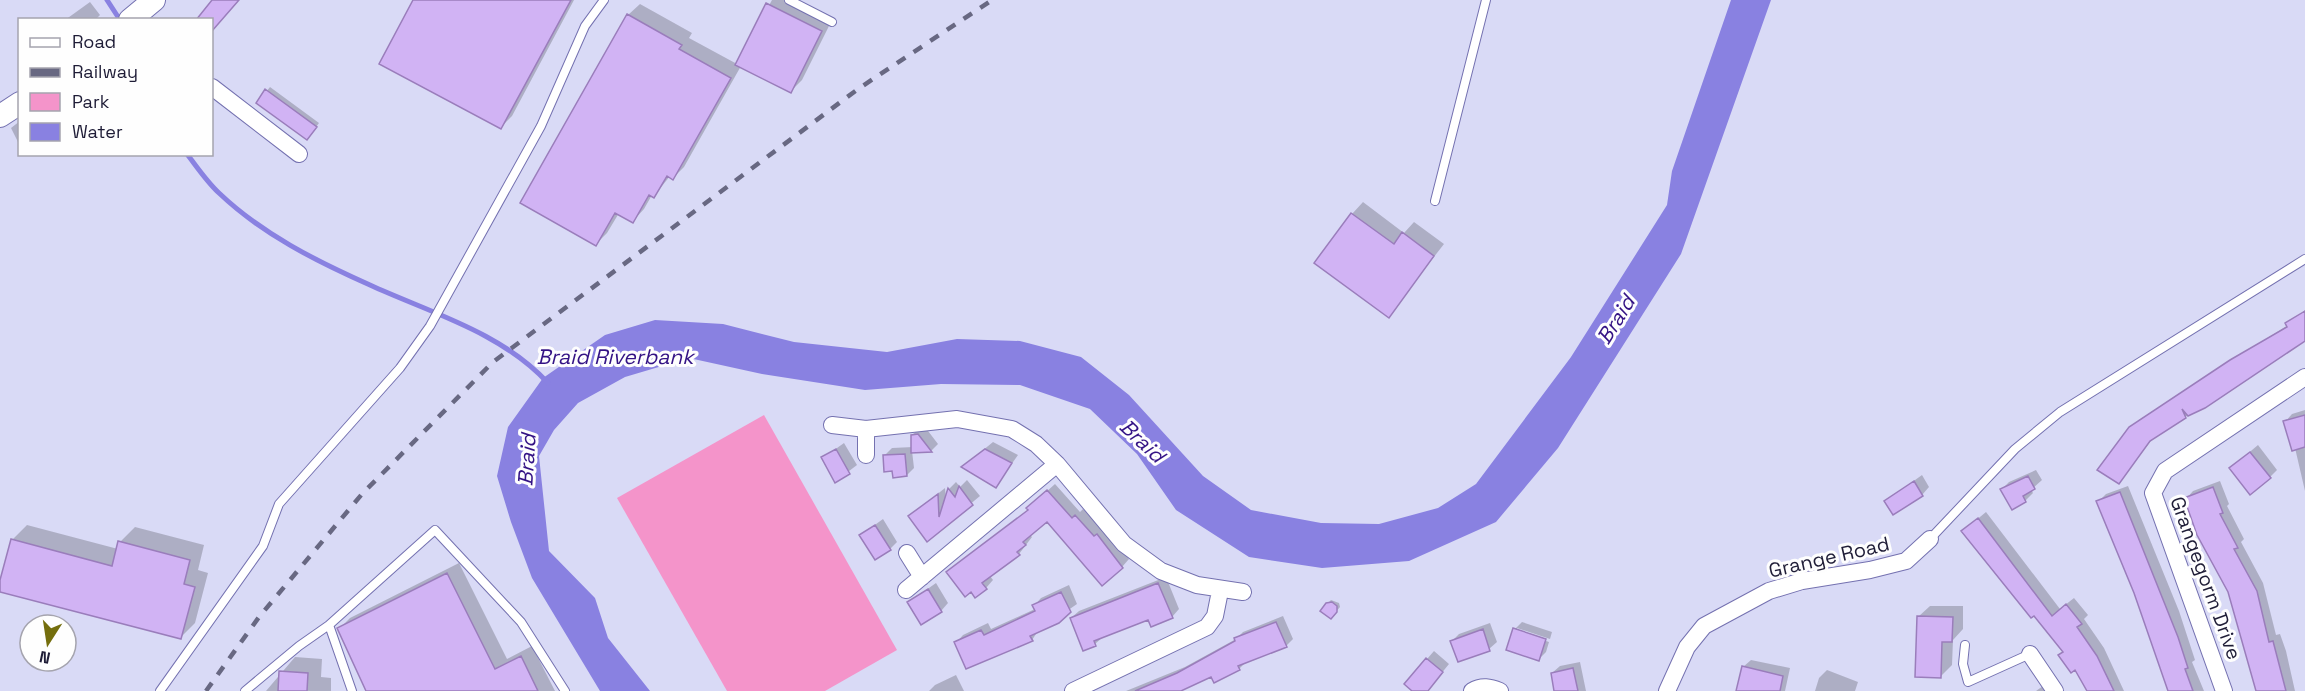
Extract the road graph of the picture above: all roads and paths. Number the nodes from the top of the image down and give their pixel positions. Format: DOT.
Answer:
graph roads {
  1 [pos="604,0"];
  2 [pos="789,0"];
  3 [pos="1486,0"];
  4 [pos="832,22"];
  5 [pos="213,88"];
  6 [pos="18,104"];
  7 [pos="0,116"];
  8 [pos="298,154"];
  9 [pos="1435,201"];
  10 [pos="2305,259"];
  11 [pos="2305,377"];
  12 [pos="832,424"];
  13 [pos="866,429"];
  14 [pos="866,455"];
  15 [pos="1057,464"];
  16 [pos="1930,539"];
  17 [pos="907,553"];
  18 [pos="922,577"];
  19 [pos="906,590"];
  20 [pos="1220,591"];
  21 [pos="1243,592"];
  22 [pos="329,626"];
  23 [pos="1965,645"];
  24 [pos="2030,654"];
  25 [pos="160,691"];
  26 [pos="245,691"];
  27 [pos="352,691"];
  28 [pos="564,691"];
  29 [pos="1073,691"];
  30 [pos="1472,691"];
  31 [pos="1500,691"];
  32 [pos="1667,691"];
  33 [pos="2055,691"];
  34 [pos="2224,691"];
  1 -- 25 [label="lane"];
  2 -- 4 [label="lane"];
  3 -- 9 [label="lane"];
  5 -- 8 [label="street"];
  6 -- 7 [label="main road"];
  10 -- 16 [label="lane"];
  11 -- 34 [label="street, Grangegorm Drive"];
  12 -- 13 [label="street"];
  13 -- 14 [label="street"];
  13 -- 15 [label="street"];
  15 -- 18 [label="street"];
  15 -- 20 [label="street"];
  16 -- 32 [label="street, Grange Road"];
  17 -- 18 [label="street"];
  18 -- 19 [label="street"];
  20 -- 21 [label="street"];
  20 -- 29 [label="street"];
  22 -- 26 [label="lane"];
  22 -- 27 [label="lane"];
  22 -- 28 [label="lane"];
  23 -- 24 [label="lane"];
  24 -- 33 [label="street"];
  30 -- 31 [label="street"];
}
